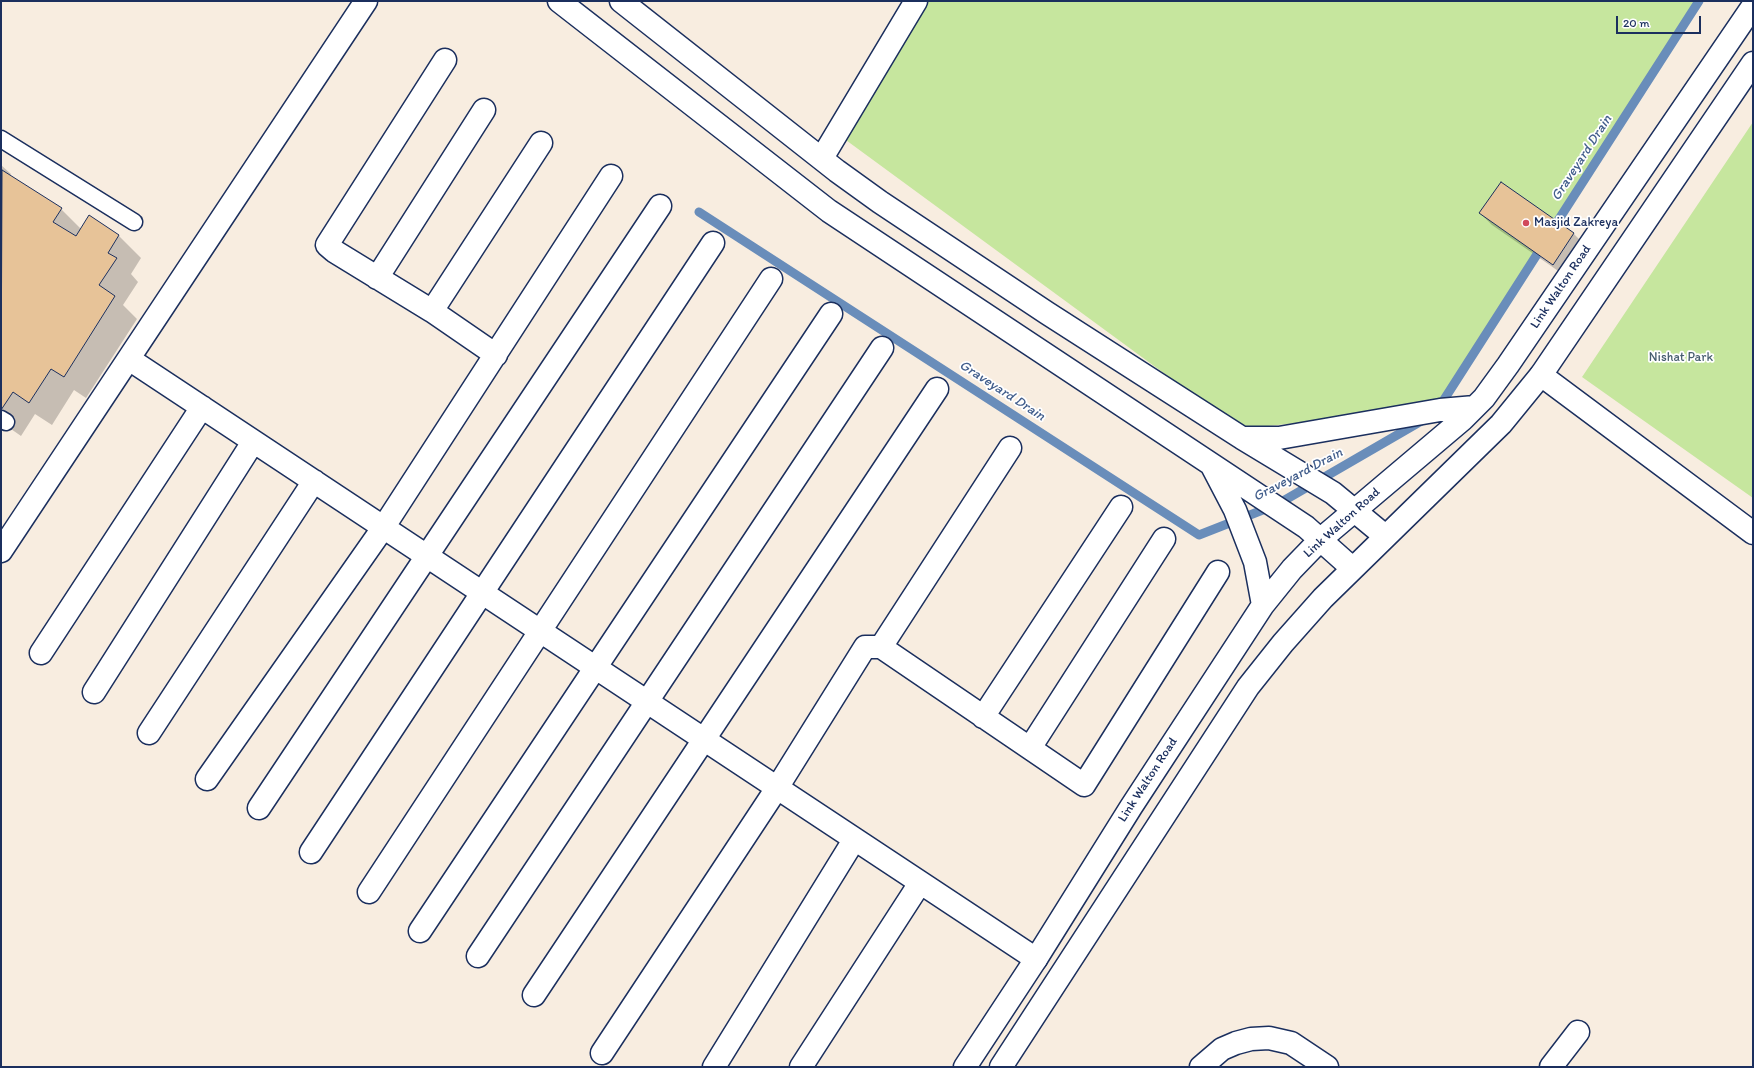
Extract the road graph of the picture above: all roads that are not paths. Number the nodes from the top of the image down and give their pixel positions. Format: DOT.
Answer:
graph roads {
  1 [pos="366,1"];
  2 [pos="559,1"];
  3 [pos="621,1"];
  4 [pos="916,1"];
  5 [pos="1753,6"];
  6 [pos="445,60"];
  7 [pos="1753,63"];
  8 [pos="484,110"];
  9 [pos="1,139"];
  10 [pos="541,143"];
  11 [pos="822,158"];
  12 [pos="611,176"];
  13 [pos="660,206"];
  14 [pos="134,222"];
  15 [pos="713,243"];
  16 [pos="377,278"];
  17 [pos="771,279"];
  18 [pos="432,311"];
  19 [pos="831,314"];
  20 [pos="882,348"];
  21 [pos="496,355"];
  22 [pos="129,359"];
  23 [pos="1541,375"];
  24 [pos="937,389"];
  25 [pos="202,407"];
  26 [pos="1475,407"];
  27 [pos="1242,438"];
  28 [pos="253,442"];
  29 [pos="1010,448"];
  30 [pos="1212,466"];
  31 [pos="314,481"];
  32 [pos="1121,507"];
  33 [pos="1355,510"];
  34 [pos="383,528"];
  35 [pos="1753,533"];
  36 [pos="1385,536"];
  37 [pos="1164,539"];
  38 [pos="1321,539"];
  39 [pos="1,551"];
  40 [pos="426,556"];
  41 [pos="1352,568"];
  42 [pos="1218,572"];
  43 [pos="482,593"];
  44 [pos="1263,605"];
  45 [pos="540,631"];
  46 [pos="881,647"];
  47 [pos="41,653"];
  48 [pos="595,668"];
  49 [pos="94,692"];
  50 [pos="647,702"];
  51 [pos="984,716"];
  52 [pos="149,733"];
  53 [pos="704,740"];
  54 [pos="1030,748"];
  55 [pos="207,779"];
  56 [pos="777,788"];
  57 [pos="259,808"];
  58 [pos="854,840"];
  59 [pos="311,852"];
  60 [pos="920,883"];
  61 [pos="369,892"];
  62 [pos="420,931"];
  63 [pos="478,956"];
  64 [pos="1036,960"];
  65 [pos="534,995"];
  66 [pos="1578,1032"];
  67 [pos="602,1053"];
  68 [pos="714,1067"];
  69 [pos="801,1067"];
  70 [pos="965,1067"];
  71 [pos="1001,1067"];
  72 [pos="1200,1067"];
  73 [pos="1327,1067"];
  74 [pos="1551,1067"];
  1 -- 22 [label="street"];
  2 -- 30 [label="street"];
  3 -- 11 [label="street"];
  4 -- 11 [label="street"];
  5 -- 26 [label="street, Link Walton Road"];
  6 -- 16 [label="street"];
  7 -- 23 [label="street"];
  8 -- 16 [label="street"];
  9 -- 14 [label="lane"];
  10 -- 18 [label="street"];
  11 -- 27 [label="street"];
  12 -- 21 [label="street"];
  13 -- 40 [label="street"];
  15 -- 43 [label="street"];
  16 -- 18 [label="street"];
  17 -- 45 [label="street"];
  18 -- 21 [label="street"];
  19 -- 48 [label="street"];
  20 -- 50 [label="street"];
  21 -- 34 [label="street"];
  22 -- 25 [label="street"];
  22 -- 39 [label="street"];
  23 -- 35 [label="street"];
  23 -- 36 [label="street"];
  24 -- 53 [label="street"];
  25 -- 28 [label="street"];
  25 -- 47 [label="street"];
  26 -- 27 [label="street"];
  26 -- 33 [label="street, Link Walton Road"];
  27 -- 33 [label="street"];
  28 -- 31 [label="street"];
  28 -- 49 [label="street"];
  29 -- 46 [label="street"];
  30 -- 38 [label="street"];
  30 -- 44 [label="street"];
  31 -- 34 [label="street"];
  31 -- 52 [label="street"];
  32 -- 51 [label="street"];
  33 -- 36 [label="street"];
  33 -- 38 [label="street, Link Walton Road"];
  34 -- 40 [label="street"];
  34 -- 55 [label="street"];
  36 -- 41 [label="street"];
  37 -- 54 [label="street"];
  38 -- 41 [label="street"];
  38 -- 44 [label="street, Link Walton Road"];
  40 -- 43 [label="street"];
  40 -- 57 [label="street"];
  41 -- 71 [label="street"];
  42 -- 54 [label="street"];
  43 -- 45 [label="street"];
  43 -- 59 [label="street"];
  44 -- 64 [label="street, Link Walton Road"];
  45 -- 48 [label="street"];
  45 -- 61 [label="street"];
  46 -- 51 [label="street"];
  46 -- 56 [label="street"];
  48 -- 50 [label="street"];
  48 -- 62 [label="street"];
  50 -- 53 [label="street"];
  50 -- 63 [label="street"];
  51 -- 54 [label="street"];
  53 -- 56 [label="street"];
  53 -- 65 [label="street"];
  56 -- 58 [label="street"];
  56 -- 67 [label="street"];
  58 -- 60 [label="street"];
  58 -- 68 [label="street"];
  60 -- 64 [label="street"];
  60 -- 69 [label="street"];
  64 -- 70 [label="street, Link Walton Road"];
  66 -- 74 [label="street"];
  72 -- 73 [label="street"];
}
